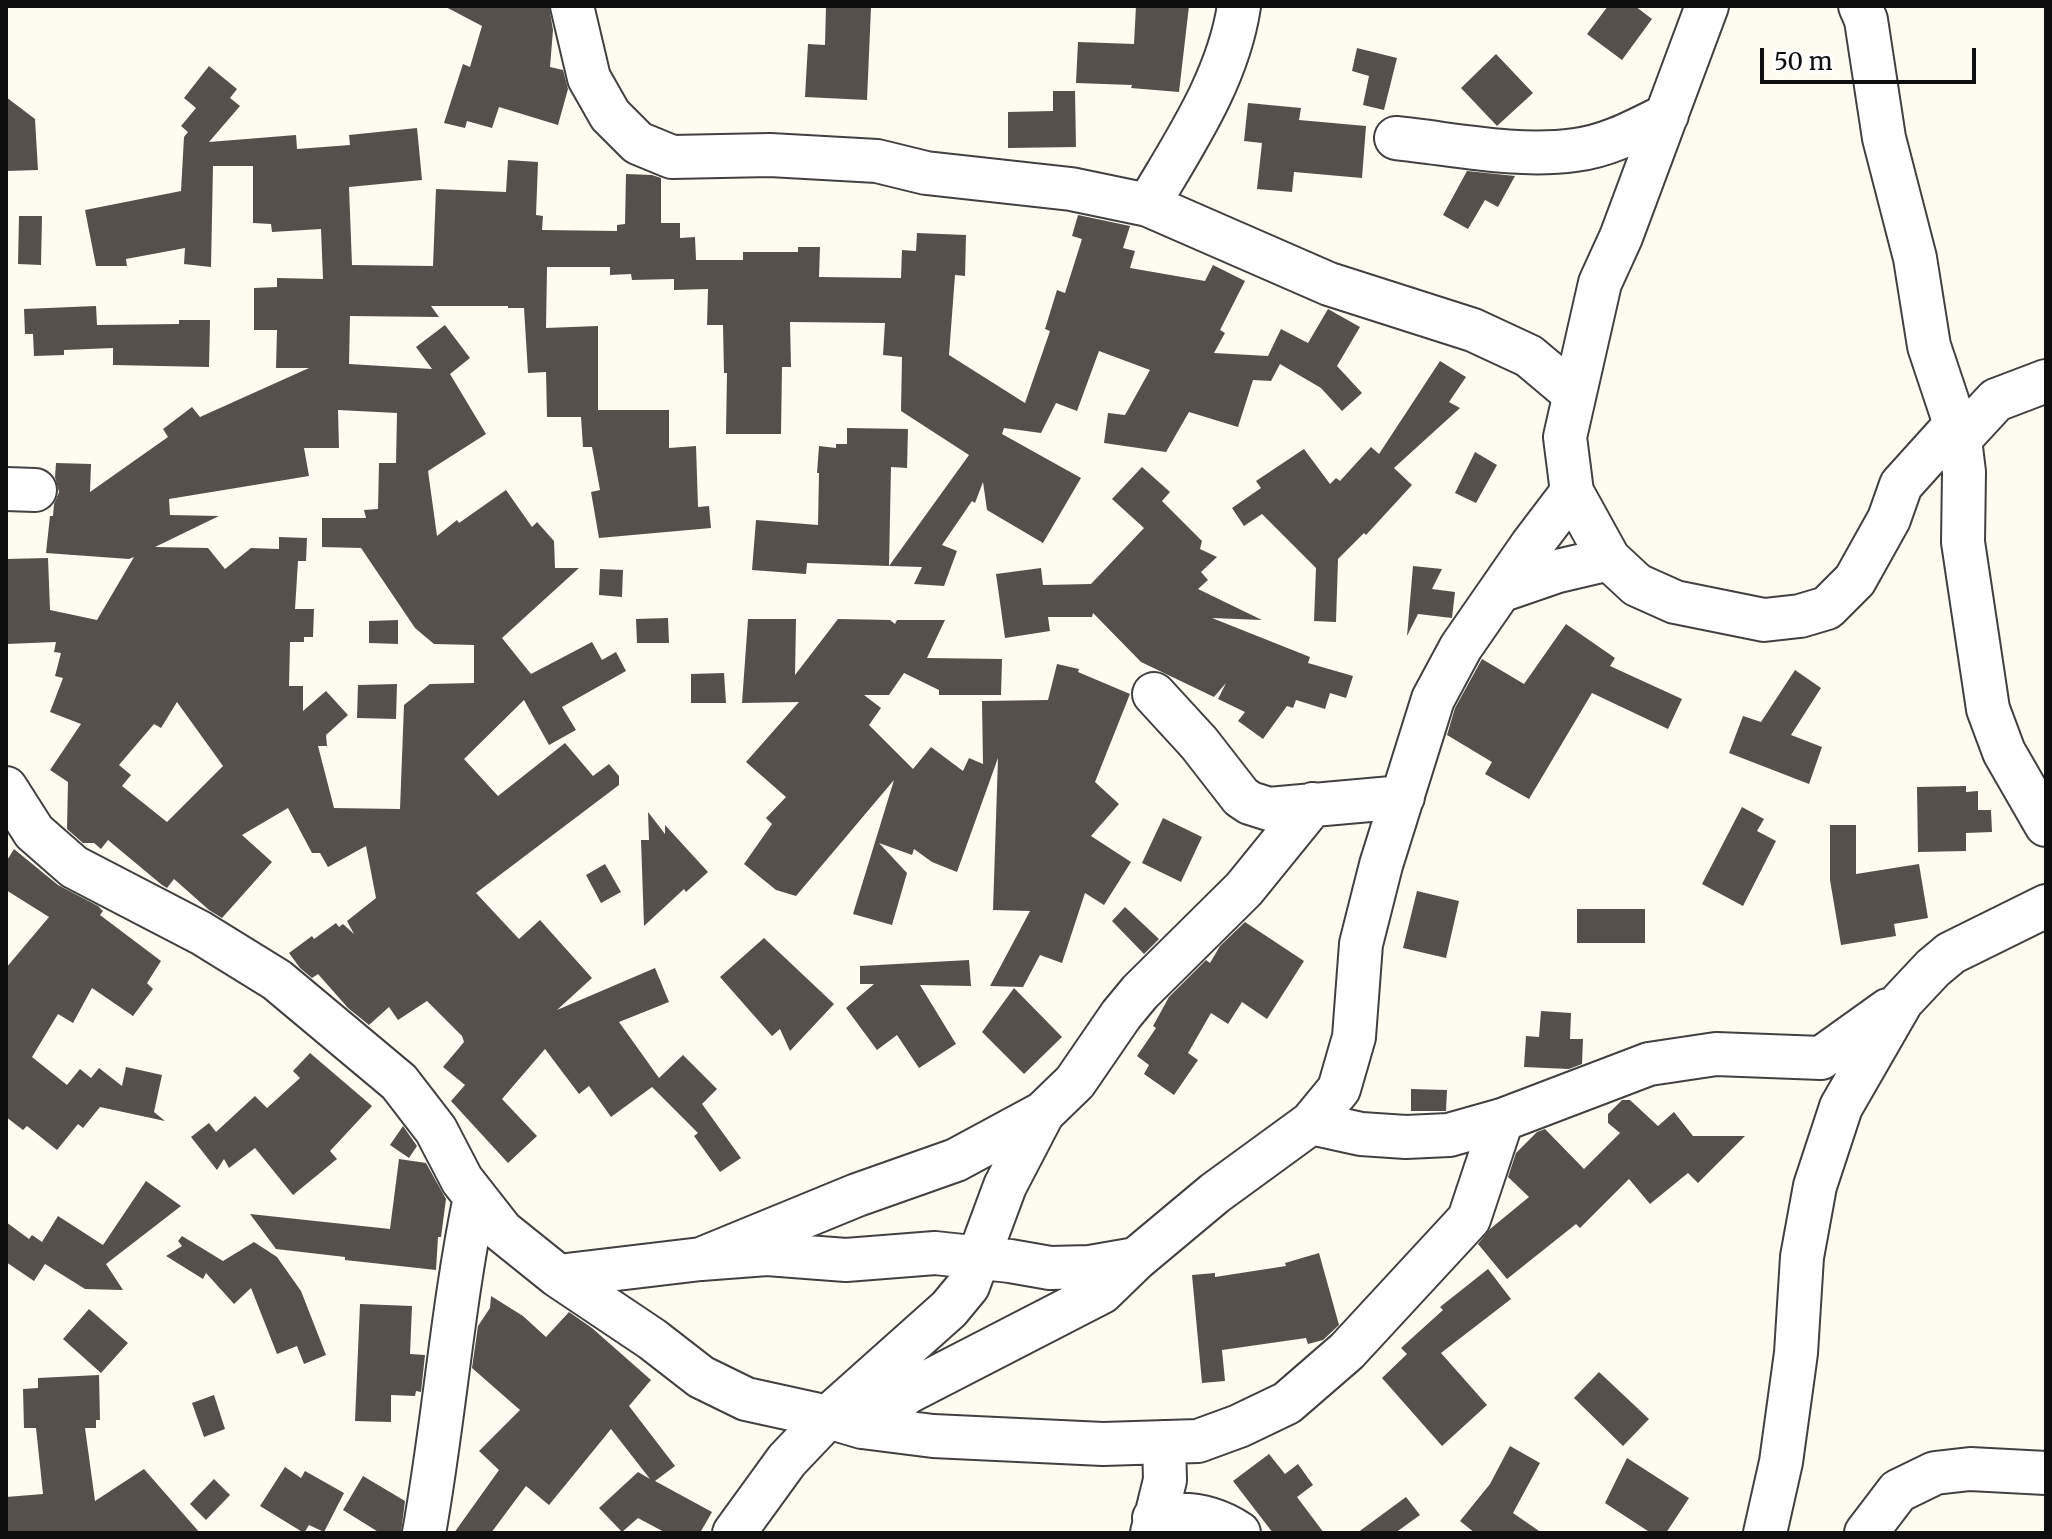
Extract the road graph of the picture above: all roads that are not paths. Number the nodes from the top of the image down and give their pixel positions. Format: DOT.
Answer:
graph roads {
  1 [pos="572,6"];
  2 [pos="1239,6"];
  3 [pos="1707,6"];
  4 [pos="1860,6"];
  5 [pos="1667,115"];
  6 [pos="1396,138"];
  7 [pos="1148,205"];
  8 [pos="2046,381"];
  9 [pos="1573,393"];
  10 [pos="1958,432"];
  11 [pos="1572,492"];
  12 [pos="1609,559"];
  13 [pos="1500,591"];
  14 [pos="1154,694"];
  15 [pos="6,788"];
  16 [pos="1403,797"];
  17 [pos="1313,804"];
  18 [pos="2046,825"];
  19 [pos="2046,906"];
  20 [pos="1902,1001"];
  21 [pos="1043,1113"];
  22 [pos="1502,1120"];
  23 [pos="1311,1123"];
  24 [pos="475,1197"];
  25 [pos="981,1257"];
  26 [pos="701,1259"];
  27 [pos="1136,1259"];
  28 [pos="558,1276"];
  29 [pos="845,1422"];
  30 [pos="1164,1442"];
  31 [pos="2046,1473"];
  32 [pos="1153,1525"];
  33 [pos="424,1533"];
  34 [pos="734,1533"];
  35 [pos="1239,1533"];
  36 [pos="1765,1533"];
  37 [pos="1866,1533"];
  1 -- 7 [label="street"];
  2 -- 7 [label="street"];
  3 -- 5 [label="street"];
  4 -- 10 [label="street"];
  5 -- 6 [label="street"];
  5 -- 9 [label="street"];
  7 -- 9 [label="street"];
  8 -- 10 [label="street"];
  9 -- 11 [label="street"];
  10 -- 12 [label="street"];
  10 -- 18 [label="street"];
  11 -- 12 [label="street"];
  11 -- 13 [label="street"];
  12 -- 13 [label="street"];
  13 -- 16 [label="street"];
  14 -- 17 [label="street"];
  15 -- 24 [label="street"];
  16 -- 17 [label="street"];
  16 -- 23 [label="street"];
  17 -- 21 [label="street"];
  19 -- 20 [label="street"];
  20 -- 22 [label="street"];
  20 -- 36 [label="street"];
  21 -- 25 [label="street"];
  21 -- 26 [label="street"];
  22 -- 23 [label="street"];
  22 -- 30 [label="street"];
  23 -- 27 [label="street"];
  24 -- 28 [label="street"];
  24 -- 33 [label="street"];
  25 -- 26 [label="street"];
  25 -- 27 [label="street"];
  25 -- 29 [label="street"];
  26 -- 28 [label="street"];
  27 -- 29 [label="street"];
  28 -- 29 [label="street"];
  29 -- 30 [label="street"];
  29 -- 34 [label="street"];
  30 -- 32 [label="street"];
  31 -- 37 [label="street"];
  32 -- 35 [label="street"];
}
